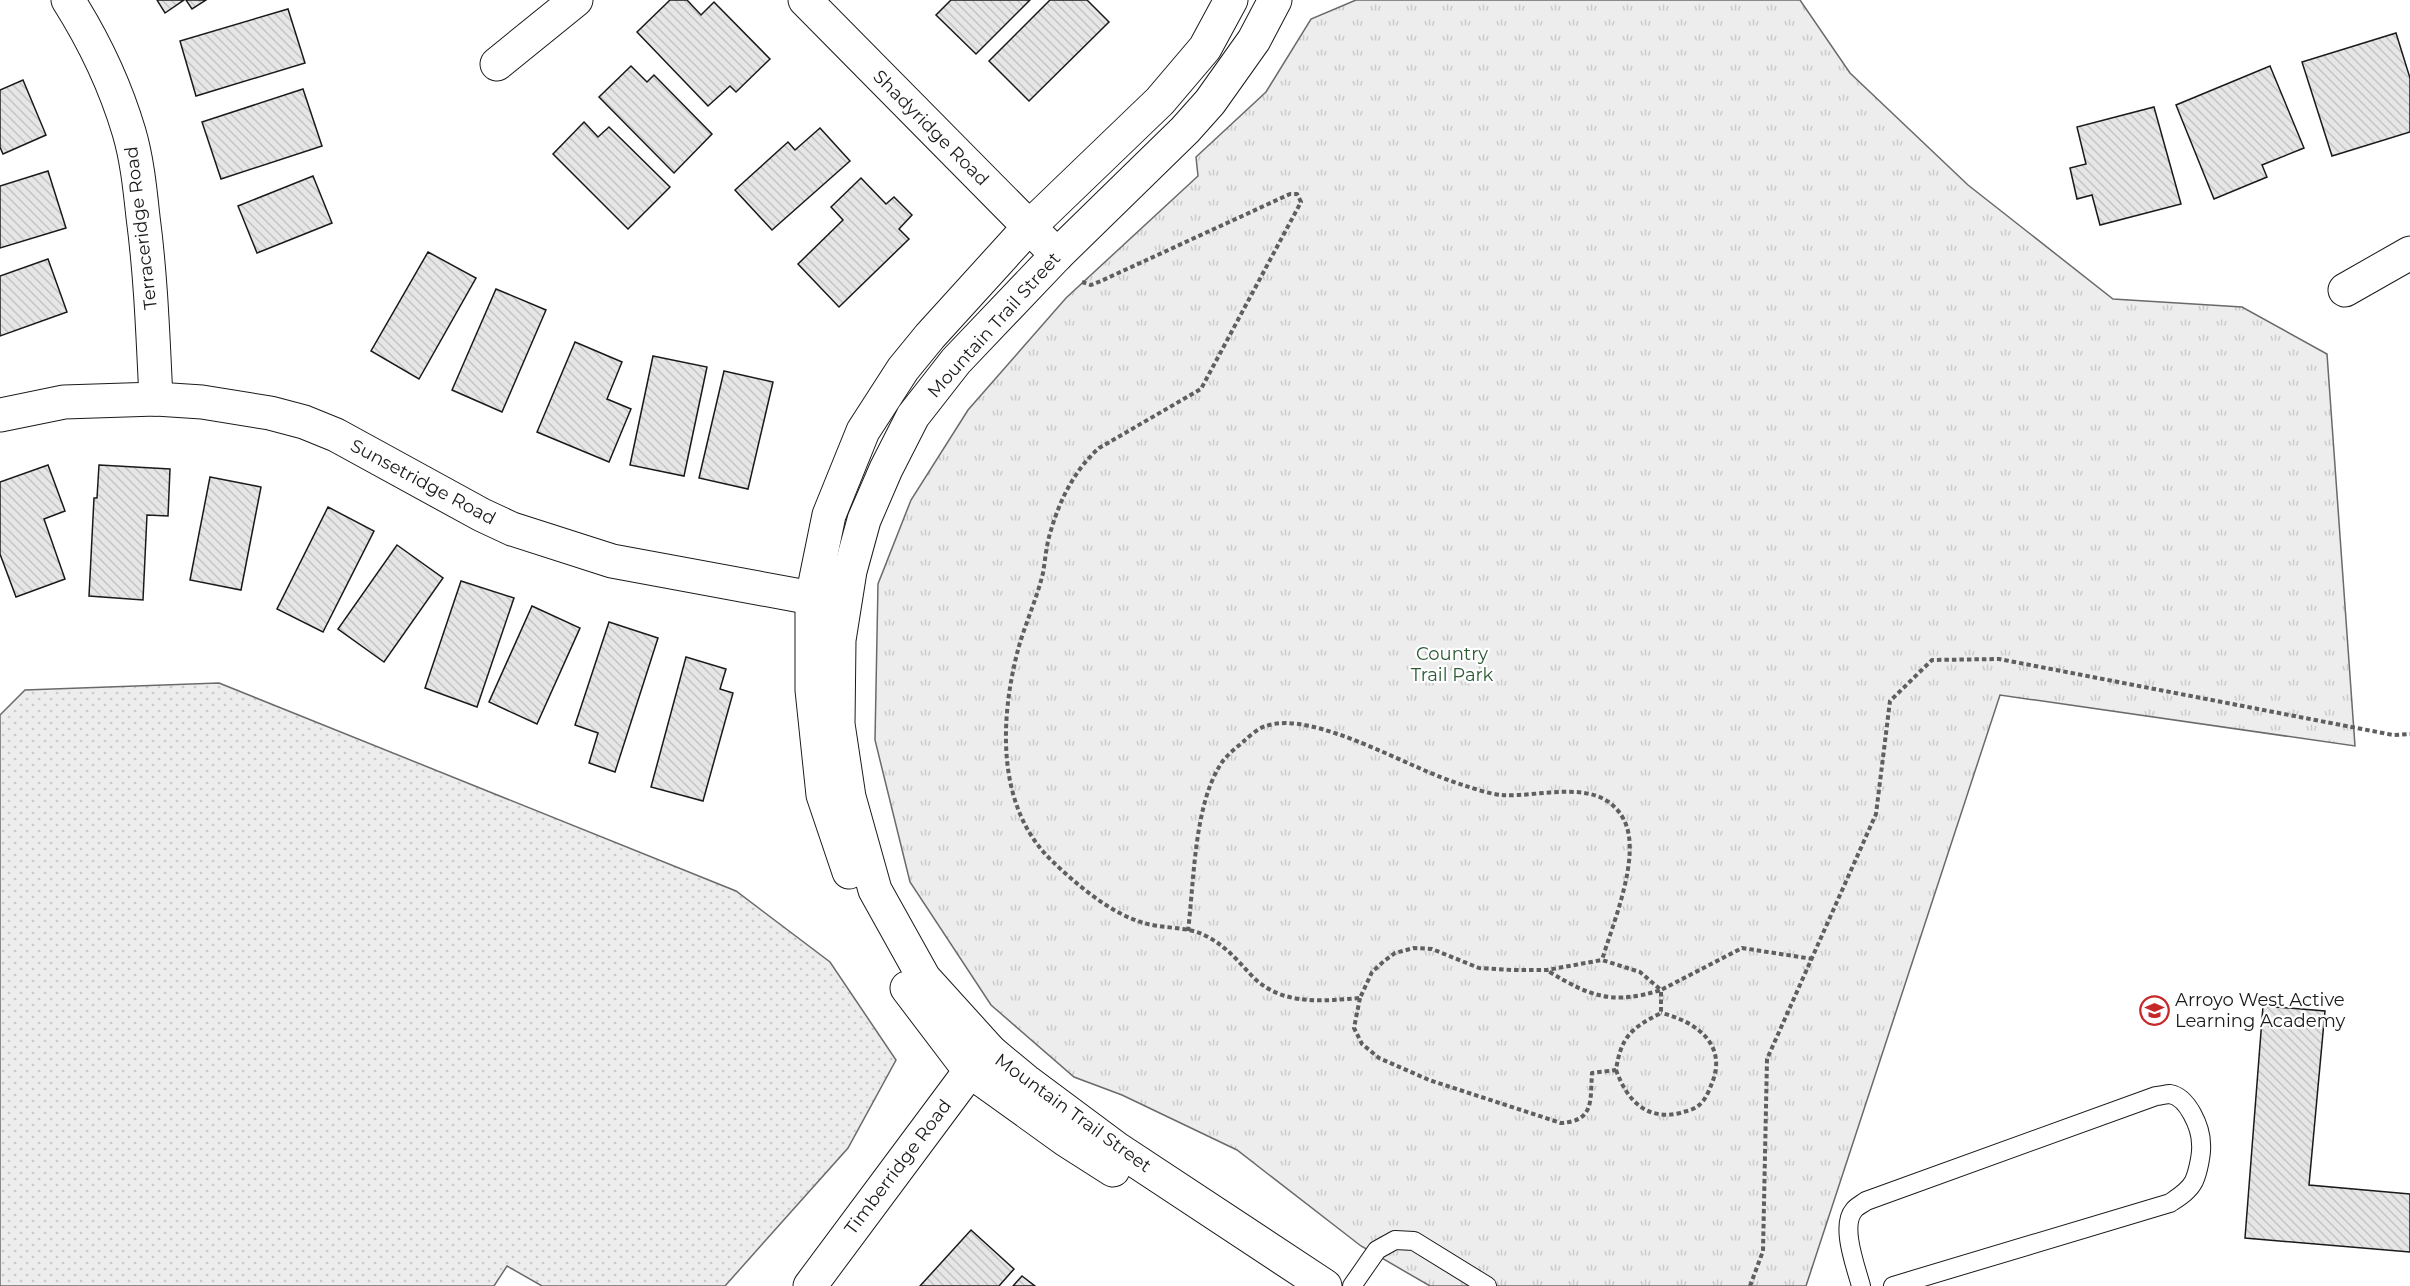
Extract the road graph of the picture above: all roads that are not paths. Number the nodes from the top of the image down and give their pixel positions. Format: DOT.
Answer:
graph roads {
  1 [pos="68,0"];
  2 [pos="576,0"];
  3 [pos="806,0"];
  4 [pos="1231,0"];
  5 [pos="1275,0"];
  6 [pos="497,64"];
  7 [pos="1029,226"];
  8 [pos="2410,253"];
  9 [pos="1057,255"];
  10 [pos="2345,290"];
  11 [pos="156,399"];
  12 [pos="0,415"];
  13 [pos="812,598"];
  14 [pos="844,602"];
  15 [pos="980,1061"];
  16 [pos="810,1286"];
  17 [pos="1293,1286"];
  18 [pos="1325,1286"];
  19 [pos="1352,1286"];
  20 [pos="1487,1286"];
  21 [pos="1861,1286"];
  22 [pos="1893,1286"];
  1 -- 11 [label="street, Terraceridge Road"];
  2 -- 6 [label="street"];
  3 -- 7 [label="street, Shadyridge Road"];
  4 -- 7 [label="street, Mountain Trail Street"];
  5 -- 9 [label="street, Mountain Trail Street"];
  7 -- 9 [label="street, Shadyridge Road"];
  7 -- 13 [label="street, Mountain Trail Street"];
  8 -- 10 [label="street"];
  9 -- 14 [label="street, Mountain Trail Street"];
  11 -- 12 [label="street, Sunsetridge Road"];
  11 -- 13 [label="street, Sunsetridge Road"];
  13 -- 14 [label="street, Sunsetridge Road"];
  13 -- 15 [label="street, Mountain Trail Street"];
  14 -- 15 [label="street, Mountain Trail Street"];
  15 -- 16 [label="street, Timberridge Road"];
  15 -- 17 [label="street, Mountain Trail Street"];
  15 -- 18 [label="street, Mountain Trail Street"];
  19 -- 20 [label="lane"];
  21 -- 22 [label="lane"];
}
